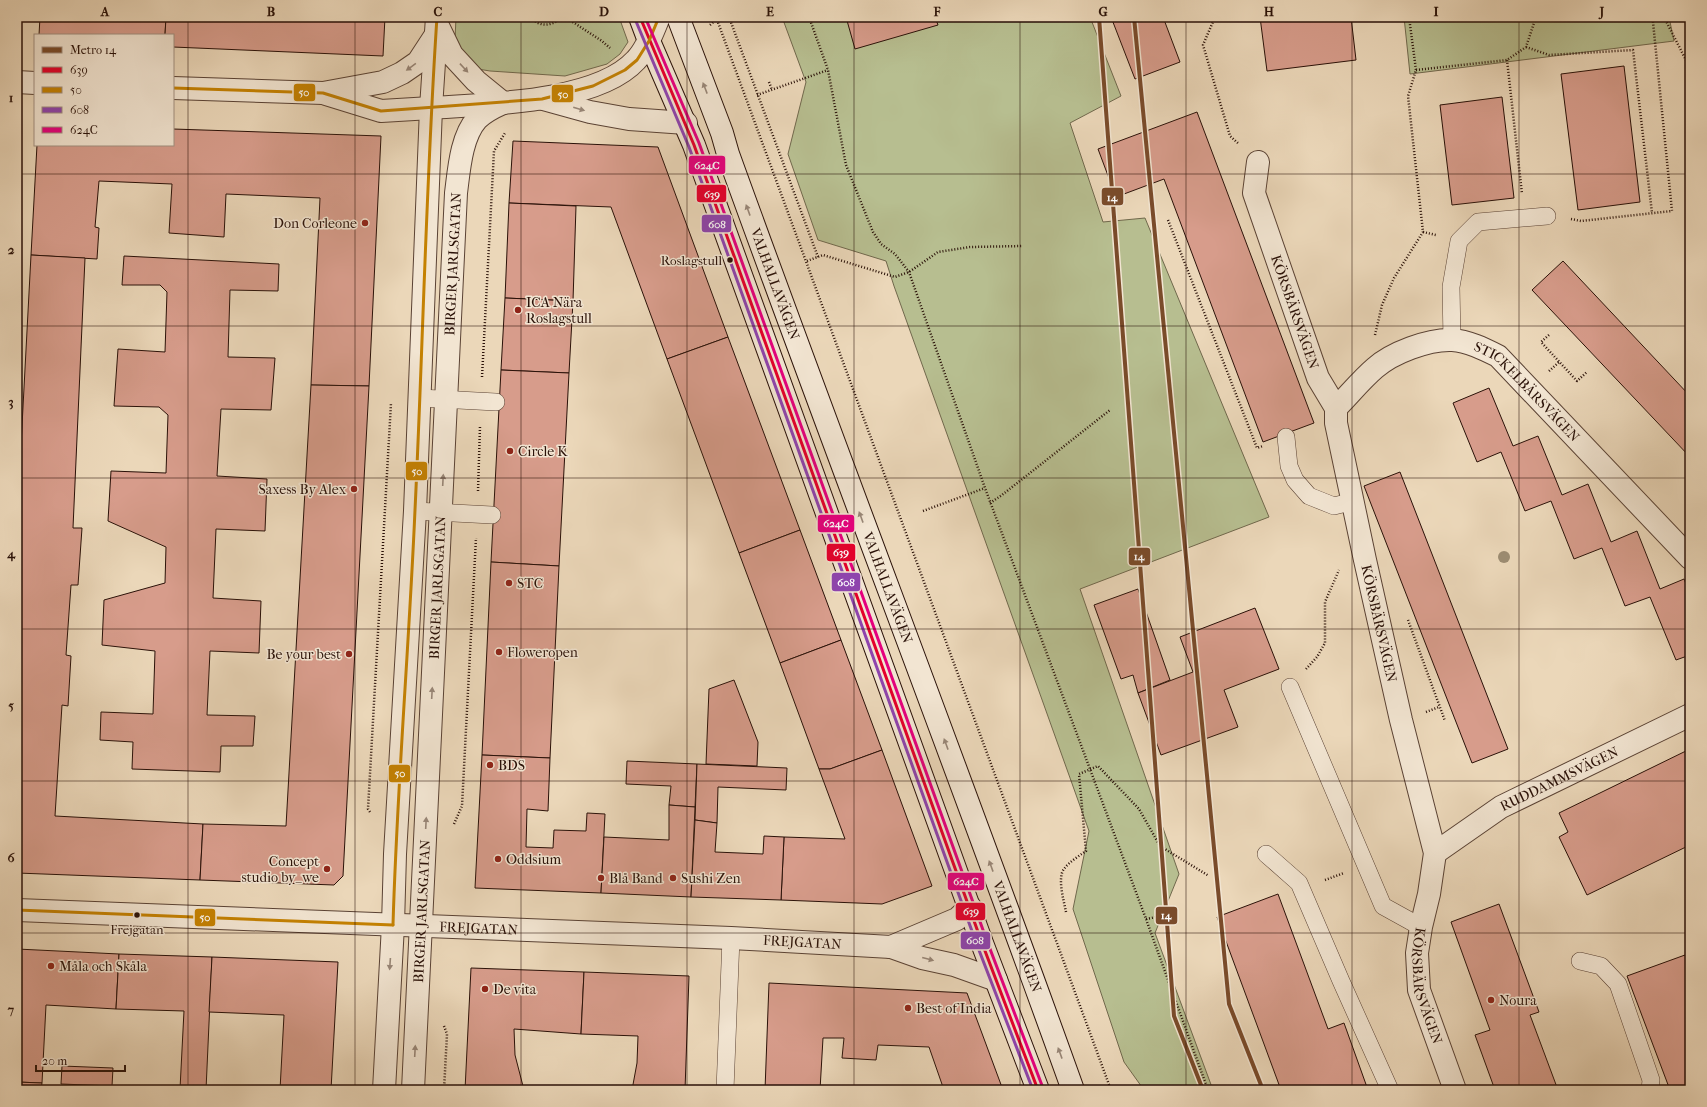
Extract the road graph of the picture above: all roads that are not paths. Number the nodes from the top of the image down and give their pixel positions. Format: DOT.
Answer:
graph roads {
  1 [pos="640,17"];
  2 [pos="659,17"];
  3 [pos="678,17"];
  4 [pos="436,26"];
  5 [pos="649,41"];
  6 [pos="17,82"];
  7 [pos="34,83"];
  8 [pos="174,88"];
  9 [pos="323,93"];
  10 [pos="542,99"];
  11 [pos="503,103"];
  12 [pos="431,108"];
  13 [pos="686,124"];
  14 [pos="1258,162"];
  15 [pos="1547,216"];
  16 [pos="1452,340"];
  17 [pos="420,398"];
  18 [pos="447,399"];
  19 [pos="496,402"];
  20 [pos="1336,408"];
  21 [pos="1286,437"];
  22 [pos="1354,501"];
  23 [pos="415,511"];
  24 [pos="441,511"];
  25 [pos="492,515"];
  26 [pos="1690,558"];
  27 [pos="1290,687"];
  28 [pos="1690,715"];
  29 [pos="1435,853"];
  30 [pos="1266,854"];
  31 [pos="970,907"];
  32 [pos="17,910"];
  33 [pos="393,925"];
  34 [pos="421,926"];
  35 [pos="1421,927"];
  36 [pos="731,938"];
  37 [pos="891,947"];
  38 [pos="1580,961"];
  39 [pos="996,980"];
  40 [pos="384,1090"];
  41 [pos="413,1090"];
  42 [pos="725,1090"];
  43 [pos="1038,1090"];
  44 [pos="1073,1090"];
  45 [pos="1390,1090"];
  46 [pos="1455,1090"];
  47 [pos="1650,1090"];
  1 -- 5 [label="street, VALHALLAVÄGEN"];
  2 -- 5 [label="street"];
  44 -- 3 [label="street, VALHALLAVÄGEN, one-way"];
  4 -- 9 [label="street, one-way"];
  4 -- 11 [label="street, one-way"];
  4 -- 12 [label="street, BIRGER JARLSGATAN"];
  5 -- 10 [label="street"];
  5 -- 13 [label="street, VALHALLAVÄGEN"];
  6 -- 7 [label="street"];
  8 -- 9 [label="street"];
  9 -- 12 [label="street"];
  10 -- 11 [label="street"];
  10 -- 13 [label="street, one-way"];
  11 -- 12 [label="street"];
  11 -- 18 [label="street, BIRGER JARLSGATAN"];
  12 -- 17 [label="street, BIRGER JARLSGATAN"];
  13 -- 31 [label="street, VALHALLAVÄGEN"];
  14 -- 20 [label="street, KÖRSBÄRSVÄGEN"];
  15 -- 16 [label="lane"];
  16 -- 20 [label="street, STICKELBÄRSVÄGEN"];
  16 -- 26 [label="street, STICKELBÄRSVÄGEN"];
  17 -- 18 [label="lane"];
  17 -- 23 [label="street, BIRGER JARLSGATAN"];
  18 -- 19 [label="lane"];
  24 -- 18 [label="street, BIRGER JARLSGATAN, one-way"];
  20 -- 22 [label="street, KÖRSBÄRSVÄGEN"];
  21 -- 22 [label="lane"];
  22 -- 29 [label="street, KÖRSBÄRSVÄGEN"];
  23 -- 24 [label="lane"];
  23 -- 33 [label="street, BIRGER JARLSGATAN"];
  24 -- 25 [label="lane"];
  34 -- 24 [label="street, BIRGER JARLSGATAN, one-way"];
  27 -- 35 [label="lane"];
  28 -- 29 [label="street, RUDDAMMSVÄGEN"];
  29 -- 35 [label="street, KÖRSBÄRSVÄGEN"];
  30 -- 45 [label="lane"];
  31 -- 37 [label="street, FREJGATAN"];
  31 -- 39 [label="street, VALHALLAVÄGEN"];
  32 -- 33 [label="street, FREJGATAN"];
  33 -- 34 [label="street, FREJGATAN"];
  33 -- 40 [label="street, BIRGER JARLSGATAN, one-way"];
  34 -- 36 [label="street, FREJGATAN"];
  41 -- 34 [label="street, BIRGER JARLSGATAN, one-way"];
  35 -- 46 [label="street, KÖRSBÄRSVÄGEN"];
  36 -- 37 [label="street, FREJGATAN"];
  36 -- 42 [label="lane"];
  37 -- 39 [label="street, FREJGATAN, one-way"];
  38 -- 47 [label="lane"];
  39 -- 43 [label="street, VALHALLAVÄGEN"];
}
